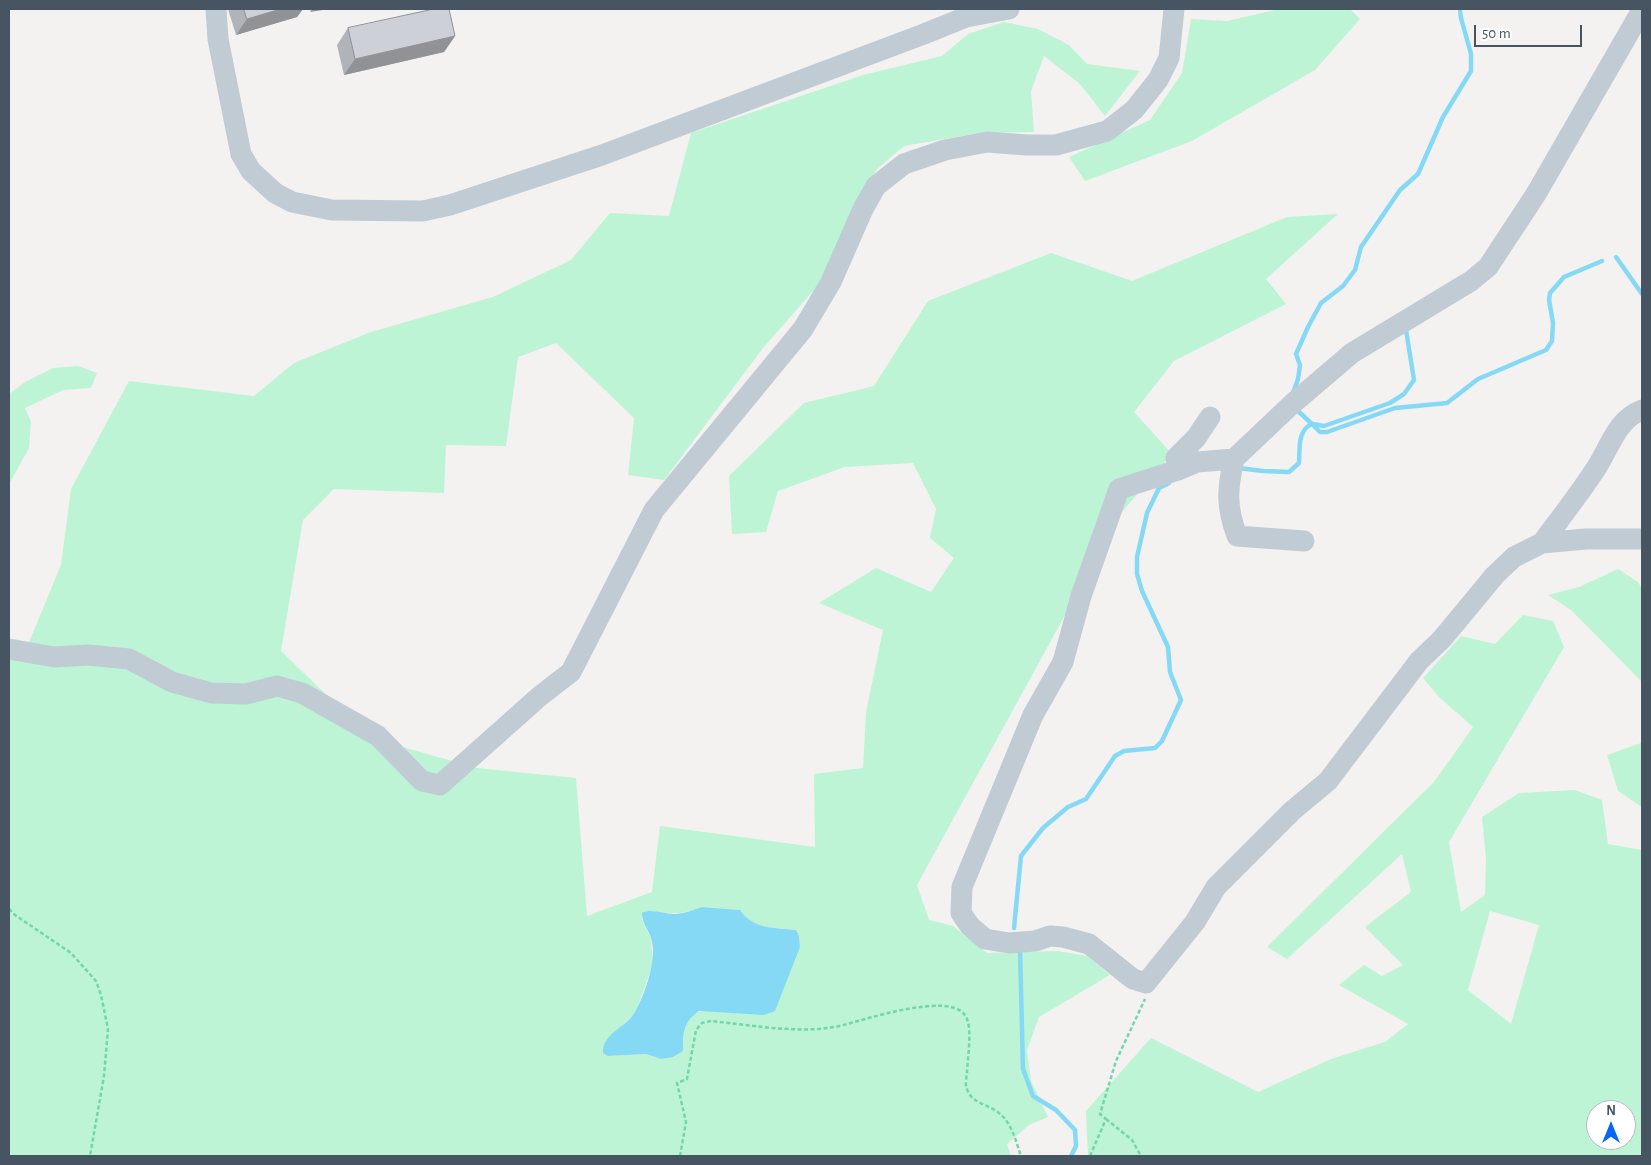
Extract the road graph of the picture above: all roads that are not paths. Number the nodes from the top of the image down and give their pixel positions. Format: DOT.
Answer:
graph roads {
  1 [pos="216,9"];
  2 [pos="1010,9"];
  3 [pos="1174,9"];
  4 [pos="1642,10"];
  5 [pos="1642,410"];
  6 [pos="1210,417"];
  7 [pos="1233,465"];
  8 [pos="1178,470"];
  9 [pos="1642,539"];
  10 [pos="1304,541"];
  11 [pos="1542,543"];
  12 [pos="9,649"];
  1 -- 2 [label="street"];
  3 -- 12 [label="street"];
  4 -- 7 [label="street"];
  5 -- 11 [label="street"];
  6 -- 8 [label="street"];
  7 -- 8 [label="street"];
  7 -- 10 [label="street"];
  8 -- 11 [label="street"];
  9 -- 11 [label="street"];
}
